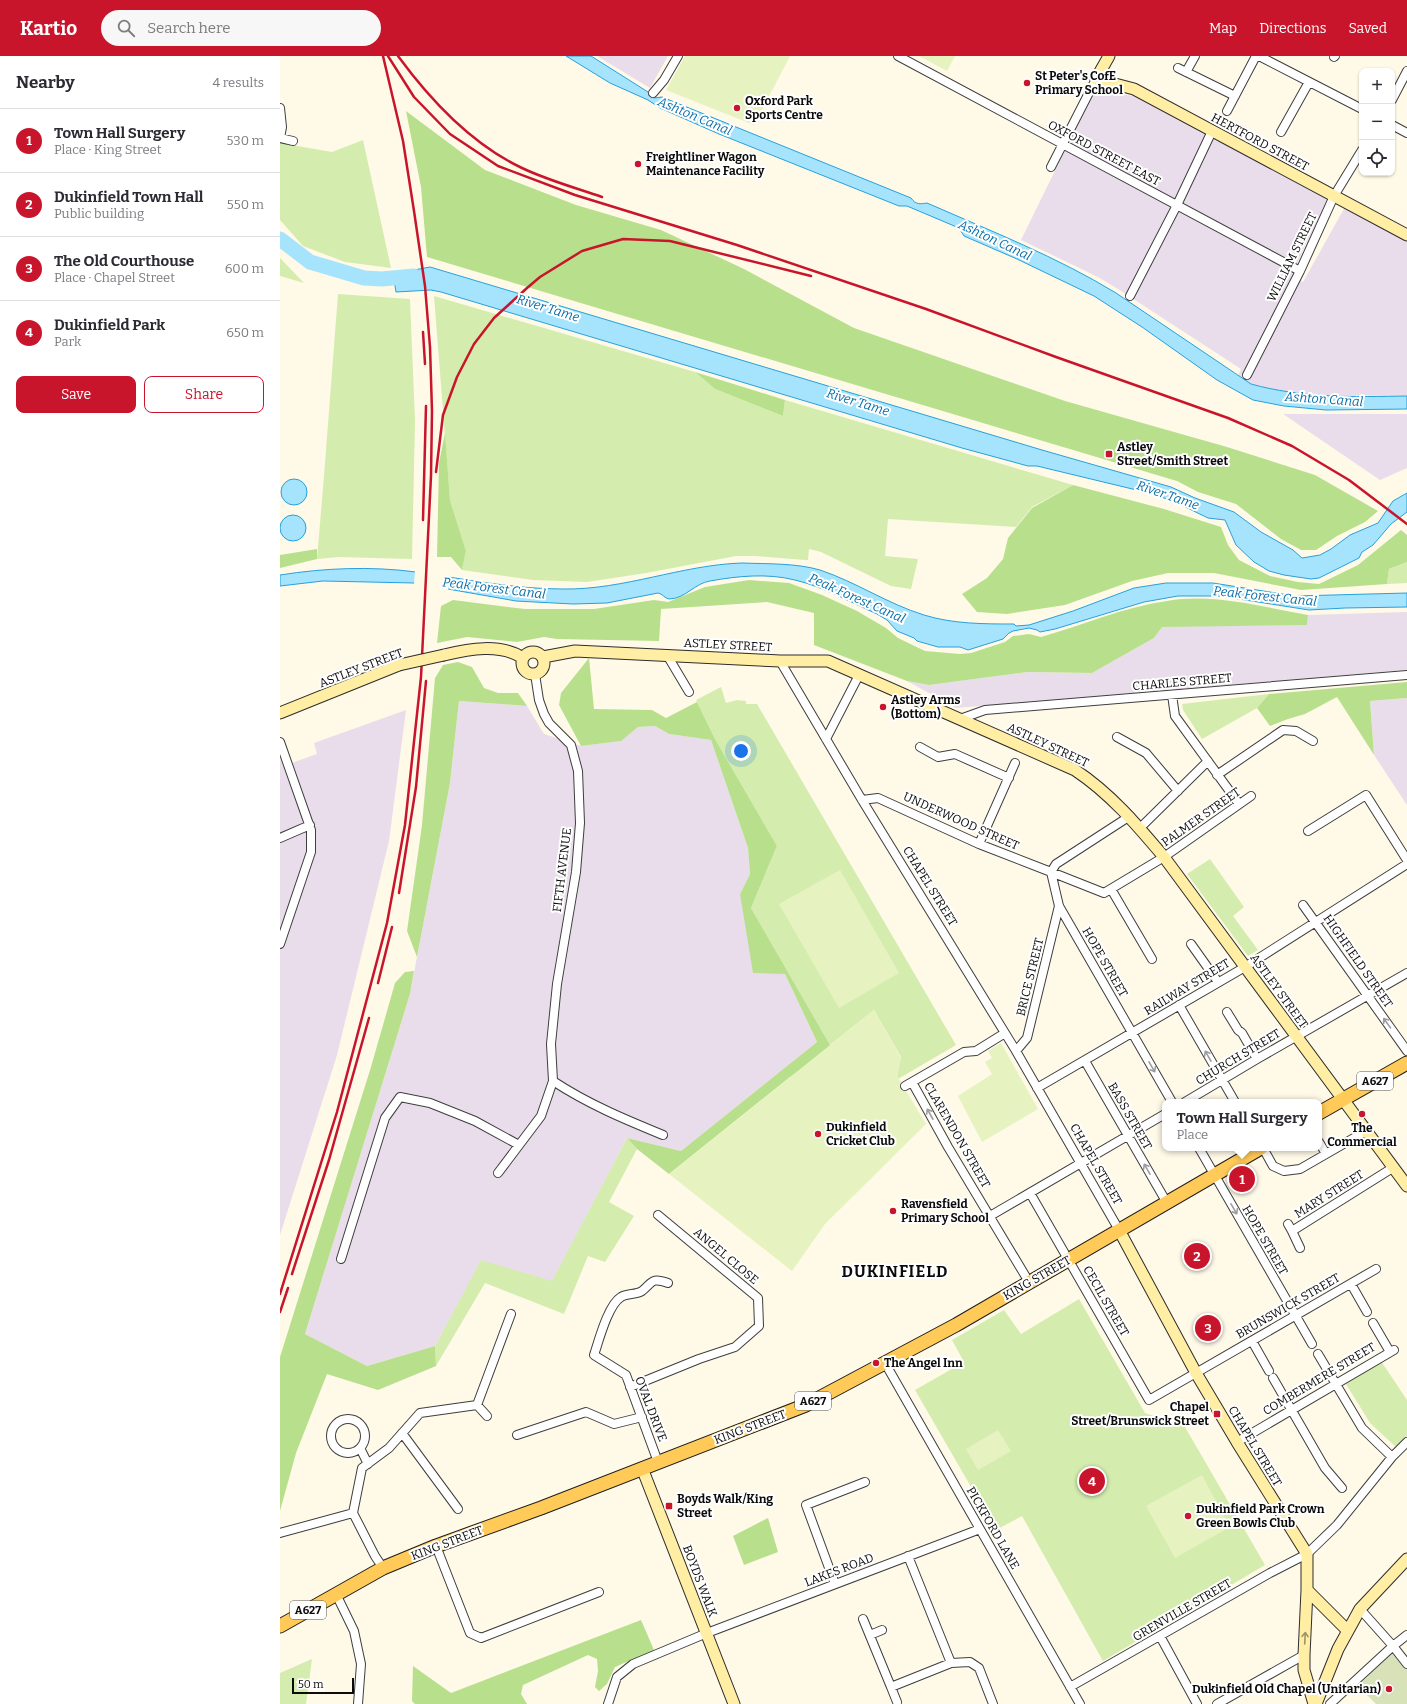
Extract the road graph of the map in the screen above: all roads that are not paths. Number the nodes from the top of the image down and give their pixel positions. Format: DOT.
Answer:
graph roads {
  1 [pos="678,56"];
  2 [pos="898,56"];
  3 [pos="1109,56"];
  4 [pos="1195,56"];
  5 [pos="1257,56"];
  6 [pos="1178,68"];
  7 [pos="1186,72"];
  8 [pos="1406,76"];
  9 [pos="1096,79"];
  10 [pos="1309,82"];
  11 [pos="653,93"];
  12 [pos="1395,95"];
  13 [pos="1235,96"];
  14 [pos="1359,107"];
  15 [pos="280,108"];
  16 [pos="1227,111"];
  17 [pos="1395,127"];
  18 [pos="1212,131"];
  19 [pos="1281,132"];
  20 [pos="1407,133"];
  21 [pos="280,138"];
  22 [pos="293,141"];
  23 [pos="1062,144"];
  24 [pos="1359,155"];
  25 [pos="1051,167"];
  26 [pos="1334,196"];
  27 [pos="1177,205"];
  28 [pos="1407,235"];
  29 [pos="1300,271"];
  30 [pos="1130,296"];
  31 [pos="1247,375"];
  32 [pos="667,655"];
  33 [pos="543,657"];
  34 [pos="523,658"];
  35 [pos="780,661"];
  36 [pos="535,674"];
  37 [pos="859,675"];
  38 [pos="1407,675"];
  39 [pos="689,692"];
  40 [pos="1172,695"];
  41 [pos="280,712"];
  42 [pos="960,719"];
  43 [pos="1117,737"];
  44 [pos="826,739"];
  45 [pos="1313,741"];
  46 [pos="280,742"];
  47 [pos="920,747"];
  48 [pos="1208,761"];
  49 [pos="1015,763"];
  50 [pos="1217,775"];
  51 [pos="1009,778"];
  52 [pos="1178,790"];
  53 [pos="1251,796"];
  54 [pos="862,800"];
  55 [pos="1239,804"];
  56 [pos="1130,816"];
  57 [pos="310,825"];
  58 [pos="1140,828"];
  59 [pos="1308,831"];
  60 [pos="280,838"];
  61 [pos="979,844"];
  62 [pos="1164,857"];
  63 [pos="1407,860"];
  64 [pos="1407,864"];
  65 [pos="1051,872"];
  66 [pos="1110,889"];
  67 [pos="1303,905"];
  68 [pos="1059,906"];
  69 [pos="1316,923"];
  70 [pos="280,944"];
  71 [pos="1190,944"];
  72 [pos="1152,959"];
  73 [pos="1245,967"];
  74 [pos="1407,972"];
  75 [pos="1218,982"];
  76 [pos="1367,996"];
  77 [pos="1179,1005"];
  78 [pos="1226,1012"];
  79 [pos="1005,1033"];
  80 [pos="1132,1033"];
  81 [pos="1296,1036"];
  82 [pos="1016,1051"];
  83 [pos="1407,1051"];
  84 [pos="1257,1059"];
  85 [pos="1085,1061"];
  86 [pos="1407,1063"];
  87 [pos="1222,1080"];
  88 [pos="553,1081"];
  89 [pos="1037,1088"];
  90 [pos="1170,1099"];
  91 [pos="1190,1099"];
  92 [pos="1233,1099"];
  93 [pos="1343,1099"];
  94 [pos="1322,1111"];
  95 [pos="1162,1116"];
  96 [pos="1366,1131"];
  97 [pos="662,1135"];
  98 [pos="1128,1136"];
  99 [pos="519,1145"];
  100 [pos="1322,1147"];
  101 [pos="1200,1151"];
  102 [pos="1257,1151"];
  103 [pos="1264,1151"];
  104 [pos="1326,1154"];
  105 [pos="1081,1163"];
  106 [pos="1394,1168"];
  107 [pos="498,1173"];
  108 [pos="1214,1175"];
  109 [pos="1407,1186"];
  110 [pos="1030,1193"];
  111 [pos="1167,1203"];
  112 [pos="658,1215"];
  113 [pos="990,1216"];
  114 [pos="1119,1230"];
  115 [pos="1300,1248"];
  116 [pos="341,1259"];
  117 [pos="1068,1260"];
  118 [pos="1376,1269"];
  119 [pos="1029,1282"];
  120 [pos="668,1283"];
  121 [pos="1351,1284"];
  122 [pos="1367,1312"];
  123 [pos="511,1314"];
  124 [pos="1295,1316"];
  125 [pos="1374,1323"];
  126 [pos="1252,1341"];
  127 [pos="1312,1344"];
  128 [pos="1318,1354"];
  129 [pos="885,1363"];
  130 [pos="1196,1373"];
  131 [pos="1336,1384"];
  132 [pos="630,1388"];
  133 [pos="1149,1400"];
  134 [pos="477,1405"];
  135 [pos="1291,1410"];
  136 [pos="487,1416"];
  137 [pos="642,1417"];
  138 [pos="402,1433"];
  139 [pos="517,1435"];
  140 [pos="1237,1442"];
  141 [pos="1407,1442"];
  142 [pos="360,1448"];
  143 [pos="1392,1457"];
  144 [pos="658,1462"];
  145 [pos="368,1464"];
  146 [pos="642,1468"];
  147 [pos="864,1482"];
  148 [pos="1342,1488"];
  149 [pos="458,1509"];
  150 [pos="352,1513"];
  151 [pos="980,1529"];
  152 [pos="280,1533"];
  153 [pos="436,1546"];
  154 [pos="1307,1554"];
  155 [pos="908,1556"];
  156 [pos="1407,1559"];
  157 [pos="383,1568"];
  158 [pos="835,1584"];
  159 [pos="1307,1590"];
  160 [pos="599,1592"];
  161 [pos="336,1594"];
  162 [pos="1360,1609"];
  163 [pos="863,1619"];
  164 [pos="280,1626"];
  165 [pos="882,1630"];
  166 [pos="1348,1631"];
  167 [pos="707,1633"];
  168 [pos="870,1635"];
  169 [pos="1407,1635"];
  170 [pos="1160,1636"];
  171 [pos="1393,1646"];
  172 [pos="1304,1655"];
  173 [pos="951,1663"];
  174 [pos="1407,1664"];
  175 [pos="891,1687"];
  176 [pos="1070,1687"];
  177 [pos="897,1702"];
  178 [pos="358,1704"];
  179 [pos="608,1704"];
  180 [pos="734,1704"];
  181 [pos="993,1704"];
  182 [pos="1080,1704"];
  183 [pos="1197,1704"];
  184 [pos="1217,1704"];
  185 [pos="1315,1704"];
  186 [pos="1330,1704"];
  1 -- 11 [label="street"];
  2 -- 23 [label="street, OXFORD STREET EAST"];
  3 -- 9 [label="main road"];
  4 -- 7 [label="street"];
  5 -- 10 [label="street"];
  5 -- 13 [label="street"];
  6 -- 7 [label="street"];
  7 -- 13 [label="street"];
  8 -- 12 [label="street"];
  9 -- 18 [label="main road, HERTFORD STREET"];
  9 -- 23 [label="street"];
  10 -- 14 [label="street"];
  10 -- 19 [label="street"];
  13 -- 16 [label="street"];
  15 -- 21 [label="street"];
  17 -- 20 [label="street"];
  18 -- 26 [label="main road, HERTFORD STREET"];
  18 -- 27 [label="street"];
  21 -- 22 [label="street"];
  23 -- 25 [label="street"];
  23 -- 27 [label="street, OXFORD STREET EAST"];
  24 -- 26 [label="street, WILLIAM STREET"];
  26 -- 28 [label="main road, HERTFORD STREET"];
  26 -- 29 [label="street, WILLIAM STREET"];
  27 -- 29 [label="street, OXFORD STREET EAST"];
  27 -- 30 [label="street"];
  29 -- 31 [label="street, WILLIAM STREET"];
  32 -- 33 [label="main road, ASTLEY STREET"];
  32 -- 35 [label="main road, ASTLEY STREET"];
  32 -- 39 [label="street"];
  33 -- 34 [label="main road"];
  33 -- 36 [label="main road"];
  34 -- 36 [label="main road"];
  34 -- 41 [label="main road, ASTLEY STREET, bridge"];
  35 -- 37 [label="main road, ASTLEY STREET"];
  35 -- 44 [label="street, CHAPEL STREET"];
  36 -- 88 [label="street, FIFTH AVENUE"];
  37 -- 42 [label="main road, ASTLEY STREET"];
  37 -- 44 [label="street"];
  38 -- 40 [label="street, CHARLES STREET"];
  40 -- 42 [label="street, CHARLES STREET"];
  40 -- 48 [label="street"];
  42 -- 56 [label="main road, ASTLEY STREET"];
  43 -- 52 [label="street"];
  44 -- 54 [label="street, CHAPEL STREET"];
  45 -- 50 [label="street"];
  46 -- 57 [label="street"];
  47 -- 51 [label="street"];
  48 -- 50 [label="street"];
  48 -- 52 [label="street"];
  49 -- 51 [label="street"];
  50 -- 55 [label="street"];
  51 -- 61 [label="street"];
  52 -- 58 [label="street"];
  53 -- 55 [label="street, PALMER STREET"];
  54 -- 61 [label="street, UNDERWOOD STREET"];
  54 -- 79 [label="street, CHAPEL STREET"];
  55 -- 62 [label="street, PALMER STREET"];
  56 -- 58 [label="main road, ASTLEY STREET"];
  56 -- 65 [label="street"];
  57 -- 60 [label="street"];
  57 -- 70 [label="street"];
  58 -- 62 [label="main road, ASTLEY STREET"];
  59 -- 63 [label="street"];
  61 -- 65 [label="street, UNDERWOOD STREET"];
  62 -- 66 [label="street, PALMER STREET"];
  62 -- 73 [label="main road, ASTLEY STREET"];
  64 -- 69 [label="street, RAILWAY STREET"];
  65 -- 66 [label="street, UNDERWOOD STREET"];
  65 -- 68 [label="street, HOPE STREET"];
  66 -- 72 [label="street"];
  67 -- 69 [label="street, HIGHFIELD STREET"];
  68 -- 80 [label="street, HOPE STREET"];
  68 -- 82 [label="street, BRICE STREET"];
  69 -- 73 [label="street, RAILWAY STREET"];
  69 -- 76 [label="street, HIGHFIELD STREET"];
  71 -- 75 [label="street"];
  73 -- 75 [label="street, RAILWAY STREET"];
  73 -- 81 [label="main road, ASTLEY STREET"];
  74 -- 76 [label="street, CHURCH STREET"];
  75 -- 77 [label="street, RAILWAY STREET"];
  76 -- 81 [label="street, CHURCH STREET"];
  83 -- 76 [label="street, HIGHFIELD STREET, one-way"];
  77 -- 80 [label="street, RAILWAY STREET"];
  87 -- 77 [label="street, one-way"];
  78 -- 84 [label="street"];
  79 -- 82 [label="street, CHAPEL STREET"];
  113 -- 79 [label="street, CLARENDON STREET, one-way"];
  80 -- 85 [label="street, RAILWAY STREET"];
  80 -- 90 [label="street, HOPE STREET, one-way"];
  81 -- 84 [label="street, CHURCH STREET"];
  81 -- 93 [label="main road, ASTLEY STREET"];
  82 -- 89 [label="street, CHAPEL STREET"];
  84 -- 87 [label="street, CHURCH STREET"];
  85 -- 89 [label="street, RAILWAY STREET"];
  85 -- 98 [label="street, BASS STREET"];
  86 -- 93 [label="main road, A627"];
  87 -- 91 [label="street, CHURCH STREET"];
  87 -- 92 [label="street"];
  88 -- 97 [label="street"];
  88 -- 99 [label="street"];
  89 -- 105 [label="street, CHAPEL STREET"];
  93 -- 94 [label="main road, A627"];
  93 -- 96 [label="main road, ASTLEY STREET"];
  95 -- 98 [label="street"];
  96 -- 104 [label="street"];
  96 -- 106 [label="main road, ASTLEY STREET"];
  98 -- 105 [label="street"];
  111 -- 98 [label="street, BASS STREET, one-way"];
  99 -- 107 [label="street"];
  99 -- 116 [label="street"];
  100 -- 104 [label="street"];
  101 -- 108 [label="street, HOPE STREET"];
  102 -- 108 [label="main road, KING STREET / A627"];
  103 -- 104 [label="street"];
  105 -- 110 [label="street"];
  105 -- 114 [label="street, CHAPEL STREET"];
  106 -- 109 [label="main road, ASTLEY STREET"];
  106 -- 115 [label="street, MARY STREET"];
  108 -- 111 [label="main road, KING STREET / A627"];
  108 -- 124 [label="street, HOPE STREET, one-way"];
  110 -- 113 [label="street"];
  110 -- 117 [label="street, CECIL STREET"];
  111 -- 114 [label="main road, KING STREET / A627"];
  112 -- 132 [label="street, ANGEL CLOSE"];
  113 -- 119 [label="street, CLARENDON STREET"];
  114 -- 117 [label="main road, KING STREET / A627"];
  114 -- 130 [label="main road, CHAPEL STREET"];
  117 -- 119 [label="main road, KING STREET / A627"];
  117 -- 133 [label="street, CECIL STREET"];
  118 -- 121 [label="street, BRUNSWICK STREET"];
  119 -- 129 [label="main road, KING STREET / A627"];
  120 -- 132 [label="street, OVAL DRIVE"];
  121 -- 122 [label="street"];
  121 -- 124 [label="street, BRUNSWICK STREET"];
  123 -- 134 [label="street"];
  124 -- 126 [label="street, BRUNSWICK STREET"];
  124 -- 127 [label="street, HOPE STREET"];
  125 -- 131 [label="street, COMBERMERE STREET"];
  126 -- 130 [label="street, BRUNSWICK STREET"];
  126 -- 135 [label="street"];
  128 -- 131 [label="street"];
  129 -- 144 [label="main road, KING STREET / A627"];
  129 -- 151 [label="street, PICKFORD LANE"];
  130 -- 133 [label="street, BRUNSWICK STREET"];
  130 -- 140 [label="main road, CHAPEL STREET"];
  131 -- 135 [label="street, COMBERMERE STREET"];
  131 -- 143 [label="street"];
  132 -- 137 [label="street, OVAL DRIVE"];
  134 -- 136 [label="street"];
  134 -- 138 [label="street"];
  135 -- 140 [label="street, COMBERMERE STREET"];
  135 -- 148 [label="street"];
  137 -- 139 [label="street"];
  137 -- 144 [label="street, OVAL DRIVE"];
  138 -- 145 [label="street"];
  138 -- 149 [label="street"];
  140 -- 154 [label="main road, CHAPEL STREET"];
  141 -- 143 [label="street, GRENVILLE STREET"];
  142 -- 142 [label="street"];
  142 -- 145 [label="street"];
  143 -- 154 [label="street, GRENVILLE STREET"];
  144 -- 146 [label="main road, KING STREET / A627"];
  145 -- 150 [label="street"];
  146 -- 153 [label="main road, KING STREET / A627"];
  146 -- 167 [label="main road, BOYDS WALK"];
  147 -- 158 [label="street"];
  150 -- 152 [label="street"];
  150 -- 157 [label="street"];
  151 -- 155 [label="street, LAKES ROAD"];
  151 -- 176 [label="street, PICKFORD LANE"];
  153 -- 157 [label="main road, KING STREET / A627"];
  153 -- 160 [label="street"];
  154 -- 159 [label="main road"];
  154 -- 170 [label="street, GRENVILLE STREET"];
  155 -- 158 [label="street, LAKES ROAD"];
  155 -- 173 [label="street"];
  156 -- 162 [label="main road"];
  157 -- 161 [label="main road, KING STREET / A627"];
  158 -- 167 [label="street, LAKES ROAD"];
  159 -- 166 [label="main road"];
  172 -- 159 [label="main road, one-way"];
  161 -- 164 [label="main road, KING STREET / A627"];
  161 -- 178 [label="street"];
  162 -- 166 [label="main road"];
  162 -- 171 [label="street"];
  163 -- 168 [label="street"];
  165 -- 168 [label="street"];
  166 -- 185 [label="main road"];
  167 -- 179 [label="street, LAKES ROAD"];
  167 -- 180 [label="main road, BOYDS WALK"];
  168 -- 175 [label="street"];
  169 -- 171 [label="street"];
  170 -- 176 [label="street, GRENVILLE STREET"];
  170 -- 183 [label="street"];
  171 -- 174 [label="street"];
  171 -- 186 [label="street"];
  172 -- 184 [label="street"];
  172 -- 185 [label="main road"];
  173 -- 175 [label="street"];
  173 -- 181 [label="street"];
  175 -- 177 [label="street"];
  176 -- 182 [label="street, PICKFORD LANE"];
}
